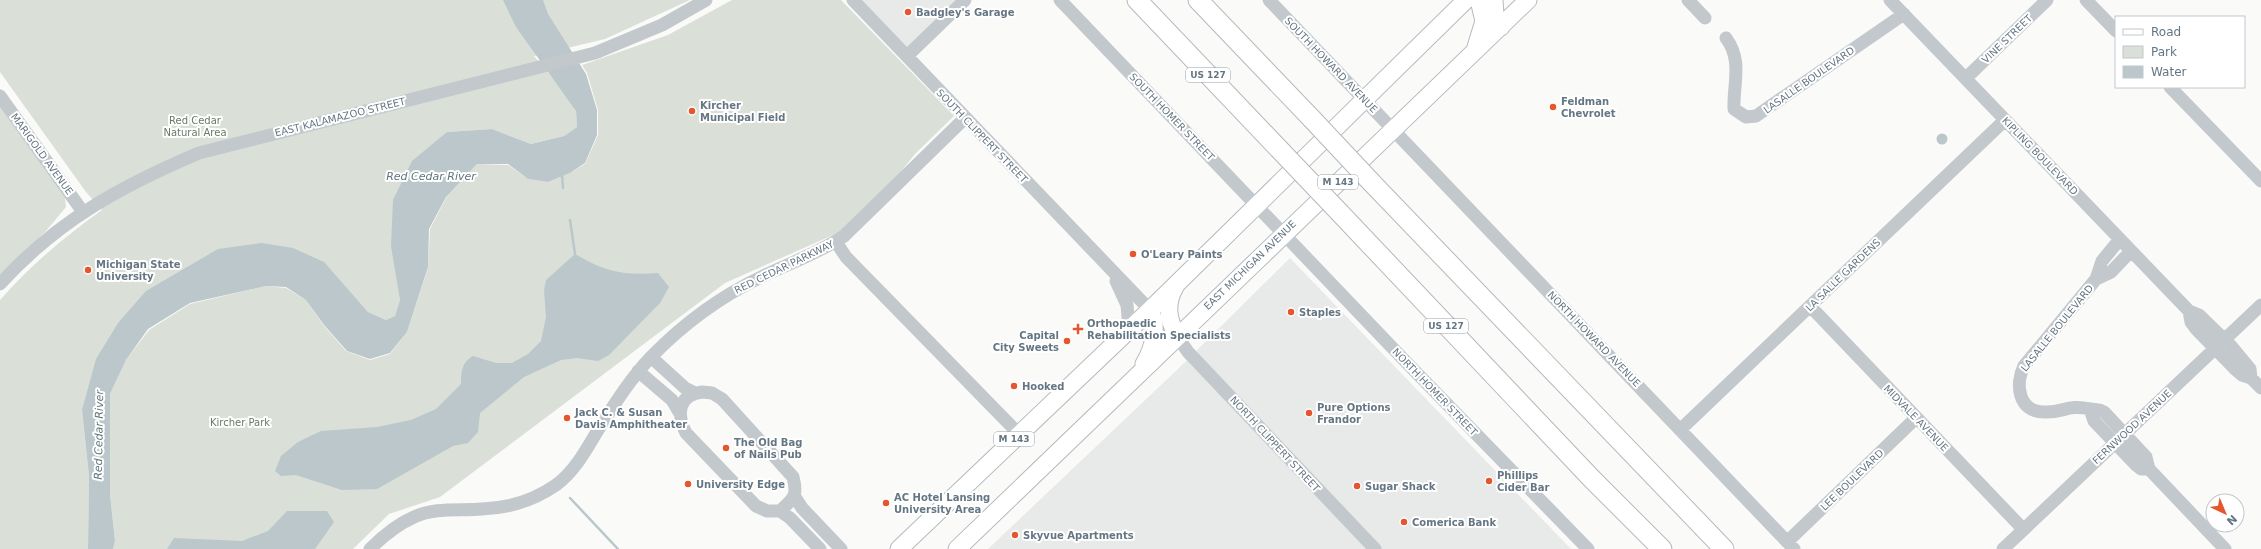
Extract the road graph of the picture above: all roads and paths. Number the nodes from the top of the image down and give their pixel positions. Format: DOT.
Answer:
graph roads {
  1 [pos="706,0"];
  2 [pos="853,0"];
  3 [pos="965,0"];
  4 [pos="1060,0"];
  5 [pos="1137,0"];
  6 [pos="1198,0"];
  7 [pos="1269,0"];
  8 [pos="1479,0"];
  9 [pos="1494,0"];
  10 [pos="1500,0"];
  11 [pos="1688,0"];
  12 [pos="1890,0"];
  13 [pos="2048,0"];
  14 [pos="2086,0"];
  15 [pos="1463,3"];
  16 [pos="1524,4"];
  17 [pos="1904,14"];
  18 [pos="1705,18"];
  19 [pos="1501,27"];
  20 [pos="2115,30"];
  21 [pos="1482,33"];
  22 [pos="1726,38"];
  23 [pos="1473,53"];
  24 [pos="907,56"];
  25 [pos="1966,78"];
  26 [pos="2171,88"];
  27 [pos="0,96"];
  28 [pos="1364,100"];
  29 [pos="965,118"];
  30 [pos="2005,120"];
  31 [pos="1393,130"];
  32 [pos="2261,181"];
  33 [pos="1257,206"];
  34 [pos="83,212"];
  35 [pos="1283,234"];
  36 [pos="2120,239"];
  37 [pos="836,242"];
  38 [pos="2131,251"];
  39 [pos="1111,271"];
  40 [pos="1183,278"];
  41 [pos="2096,279"];
  42 [pos="0,284"];
  43 [pos="2261,305"];
  44 [pos="1810,306"];
  45 [pos="1150,310"];
  46 [pos="1129,329"];
  47 [pos="1177,336"];
  48 [pos="2220,344"];
  49 [pos="651,357"];
  50 [pos="638,371"];
  51 [pos="1139,373"];
  52 [pos="2261,388"];
  53 [pos="695,393"];
  54 [pos="2090,409"];
  55 [pos="679,412"];
  56 [pos="1916,418"];
  57 [pos="1680,430"];
  58 [pos="1019,434"];
  59 [pos="2125,434"];
  60 [pos="2115,443"];
  61 [pos="2149,469"];
  62 [pos="795,497"];
  63 [pos="780,511"];
  64 [pos="2023,529"];
  65 [pos="905,545"];
  66 [pos="1791,545"];
  67 [pos="370,549"];
  68 [pos="820,549"];
  69 [pos="841,549"];
  70 [pos="956,549"];
  71 [pos="1375,549"];
  72 [pos="1588,549"];
  73 [pos="1662,549"];
  74 [pos="1724,549"];
  75 [pos="2003,549"];
  76 [pos="2225,549"];
  1 -- 34 [label="street, EAST KALAMAZOO STREET"];
  2 -- 24 [label="street, SOUTH CLIPPERT STREET"];
  3 -- 24 [label="street"];
  4 -- 33 [label="street, SOUTH HOMER STREET"];
  5 -- 73 [label="highway, US 127, bridge"];
  6 -- 74 [label="highway, bridge"];
  7 -- 28 [label="street, SOUTH HOWARD AVENUE"];
  8 -- 21 [label="main road"];
  9 -- 19 [label="main road"];
  10 -- 16 [label="main road"];
  11 -- 18 [label="street"];
  12 -- 17 [label="street, KIPLING BOULEVARD"];
  13 -- 25 [label="street, VINE STREET"];
  14 -- 20 [label="street"];
  15 -- 21 [label="main road"];
  15 -- 28 [label="main road, M 143"];
  16 -- 19 [label="main road, EAST MICHIGAN AVENUE"];
  17 -- 22 [label="street, LASALLE BOULEVARD"];
  17 -- 25 [label="street, KIPLING BOULEVARD"];
  19 -- 23 [label="main road, EAST MICHIGAN AVENUE / M 143"];
  21 -- 23 [label="main road"];
  23 -- 31 [label="main road, EAST MICHIGAN AVENUE / M 143"];
  24 -- 29 [label="street, SOUTH CLIPPERT STREET"];
  25 -- 30 [label="street, KIPLING BOULEVARD"];
  26 -- 32 [label="street"];
  27 -- 34 [label="street, MARIGOLD AVENUE"];
  28 -- 31 [label="street, SOUTH HOWARD AVENUE"];
  28 -- 33 [label="main road, M 143"];
  29 -- 37 [label="street, RED CEDAR PARKWAY"];
  29 -- 39 [label="street, SOUTH CLIPPERT STREET"];
  30 -- 36 [label="street, KIPLING BOULEVARD"];
  30 -- 44 [label="street, LA SALLE GARDENS"];
  31 -- 35 [label="main road, EAST MICHIGAN AVENUE / M 143"];
  31 -- 57 [label="street, NORTH HOWARD AVENUE"];
  33 -- 35 [label="street, SOUTH HOMER STREET"];
  33 -- 40 [label="main road, M 143"];
  34 -- 42 [label="street, EAST KALAMAZOO STREET"];
  35 -- 47 [label="main road, EAST MICHIGAN AVENUE / M 143"];
  35 -- 72 [label="street, NORTH HOMER STREET"];
  36 -- 38 [label="street, KIPLING BOULEVARD"];
  36 -- 41 [label="street, LASALLE BOULEVARD"];
  37 -- 49 [label="street, RED CEDAR PARKWAY"];
  37 -- 58 [label="street"];
  38 -- 41 [label="street, LASALLE BOULEVARD"];
  38 -- 48 [label="street, KIPLING BOULEVARD"];
  39 -- 45 [label="street, SOUTH CLIPPERT STREET"];
  39 -- 46 [label="street, SOUTH CLIPPERT STREET"];
  40 -- 45 [label="main road, M 143"];
  40 -- 47 [label="main road"];
  41 -- 54 [label="street, LASALLE BOULEVARD"];
  43 -- 48 [label="street, FERNWOOD AVENUE"];
  44 -- 56 [label="street, MIDVALE AVENUE"];
  44 -- 57 [label="street, LA SALLE GARDENS"];
  45 -- 46 [label="main road, M 143"];
  45 -- 51 [label="main road"];
  46 -- 58 [label="main road, M 143"];
  47 -- 51 [label="main road, EAST MICHIGAN AVENUE / M 143"];
  47 -- 71 [label="street, NORTH CLIPPERT STREET"];
  48 -- 52 [label="street, KIPLING BOULEVARD"];
  48 -- 59 [label="street, FERNWOOD AVENUE"];
  49 -- 50 [label="street, RED CEDAR PARKWAY"];
  49 -- 53 [label="street"];
  50 -- 55 [label="street"];
  50 -- 67 [label="street, RED CEDAR PARKWAY"];
  51 -- 70 [label="main road, EAST MICHIGAN AVENUE / M 143"];
  53 -- 55 [label="street"];
  53 -- 62 [label="street"];
  54 -- 59 [label="street, LASALLE BOULEVARD"];
  54 -- 60 [label="street, LASALLE BOULEVARD"];
  55 -- 63 [label="street"];
  56 -- 64 [label="street, MIDVALE AVENUE"];
  56 -- 66 [label="street, LEE BOULEVARD"];
  57 -- 66 [label="street, NORTH HOWARD AVENUE"];
  58 -- 65 [label="main road, M 143"];
  59 -- 60 [label="street, FERNWOOD AVENUE"];
  59 -- 61 [label="street, LASALLE BOULEVARD"];
  60 -- 61 [label="street, LASALLE BOULEVARD"];
  60 -- 64 [label="street, FERNWOOD AVENUE"];
  61 -- 76 [label="street, LASALLE BOULEVARD"];
  62 -- 63 [label="street"];
  62 -- 69 [label="street"];
  63 -- 68 [label="street"];
  64 -- 75 [label="street, FERNWOOD AVENUE"];
}
